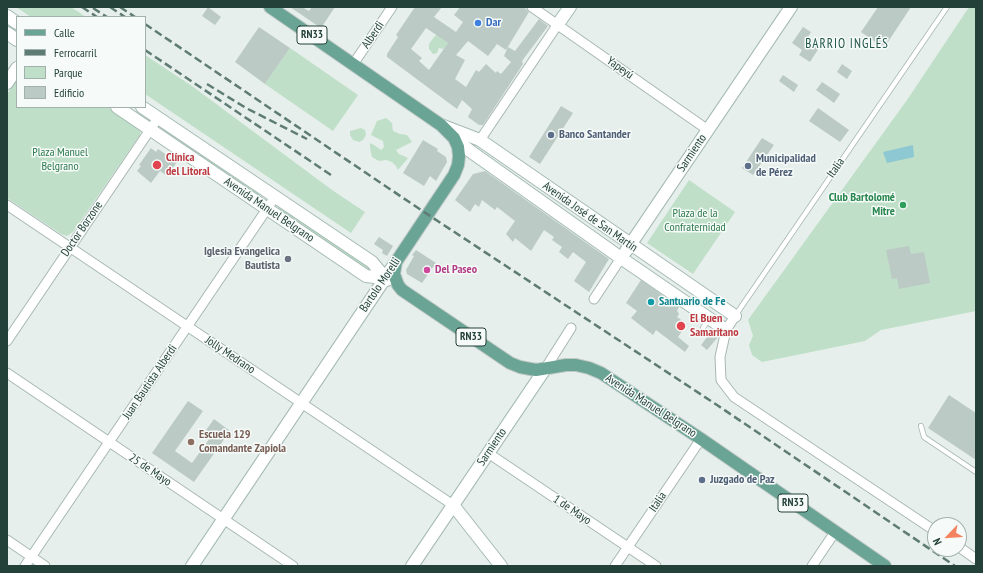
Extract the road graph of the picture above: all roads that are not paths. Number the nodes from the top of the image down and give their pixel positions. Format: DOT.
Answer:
graph roads {
  1 [pos="270,7"];
  2 [pos="392,7"];
  3 [pos="532,7"];
  4 [pos="570,7"];
  5 [pos="947,7"];
  6 [pos="787,8"];
  7 [pos="7,16"];
  8 [pos="16,22"];
  9 [pos="558,24"];
  10 [pos="7,33"];
  11 [pos="16,39"];
  12 [pos="354,63"];
  13 [pos="16,70"];
  14 [pos="7,83"];
  15 [pos="118,108"];
  16 [pos="143,108"];
  17 [pos="158,118"];
  18 [pos="441,125"];
  19 [pos="150,129"];
  20 [pos="708,130"];
  21 [pos="454,138"];
  22 [pos="480,140"];
  23 [pos="470,151"];
  24 [pos="458,165"];
  25 [pos="275,197"];
  26 [pos="7,205"];
  27 [pos="267,209"];
  28 [pos="630,245"];
  29 [pos="70,247"];
  30 [pos="621,258"];
  31 [pos="396,262"];
  32 [pos="384,278"];
  33 [pos="402,290"];
  34 [pos="594,299"];
  35 [pos="735,316"];
  36 [pos="188,326"];
  37 [pos="571,328"];
  38 [pos="726,330"];
  39 [pos="7,341"];
  40 [pos="545,369"];
  41 [pos="7,373"];
  42 [pos="301,402"];
  43 [pos="921,426"];
  44 [pos="701,439"];
  45 [pos="109,442"];
  46 [pos="488,453"];
  47 [pos="976,472"];
  48 [pos="453,505"];
  49 [pos="223,519"];
  50 [pos="927,526"];
  51 [pos="835,532"];
  52 [pos="7,540"];
  53 [pos="628,547"];
  54 [pos="967,553"];
  55 [pos="31,556"];
  56 [pos="976,559"];
  57 [pos="25,566"];
  58 [pos="45,566"];
  59 [pos="192,566"];
  60 [pos="293,566"];
  61 [pos="412,566"];
  62 [pos="501,566"];
  63 [pos="615,566"];
  64 [pos="656,566"];
  65 [pos="812,566"];
  66 [pos="885,566"];
  1 -- 12 [label="main road, Avenida José de San Martín / RN33"];
  2 -- 12 [label="street, Alberdi"];
  3 -- 9 [label="street, Yapeyú"];
  4 -- 9 [label="street, Bartolo Morelli"];
  5 -- 35 [label="lane, Italia"];
  6 -- 20 [label="street, Sarmiento"];
  7 -- 8 [label="street"];
  9 -- 20 [label="street, Yapeyú"];
  9 -- 22 [label="street, Bartolo Morelli"];
  10 -- 11 [label="street"];
  12 -- 18 [label="main road, Avenida José de San Martín / RN33"];
  13 -- 14 [label="street"];
  15 -- 19 [label="street, Avenida Manuel Belgrano"];
  16 -- 17 [label="street, Avenida Manuel Belgrano"];
  17 -- 19 [label="street, Doctor Borzone"];
  17 -- 25 [label="street, Avenida Manuel Belgrano"];
  18 -- 21 [label="main road, Avenida José de San Martín / RN33"];
  18 -- 22 [label="street, Avenida José de San Martín"];
  19 -- 27 [label="street, Avenida Manuel Belgrano"];
  19 -- 29 [label="street, Doctor Borzone"];
  20 -- 28 [label="street, Sarmiento"];
  21 -- 23 [label="street, Avenida José de San Martín"];
  21 -- 24 [label="main road"];
  22 -- 23 [label="street, Bartolo Morelli"];
  22 -- 28 [label="street, Avenida José de San Martín"];
  23 -- 24 [label="street, Bartolo Morelli"];
  23 -- 30 [label="street, Avenida José de San Martín"];
  24 -- 31 [label="main road, Bartolo Morelli"];
  25 -- 27 [label="street, Juan Bautista Alberdi"];
  25 -- 32 [label="street, Avenida Manuel Belgrano"];
  26 -- 29 [label="street, Jolly Medrano"];
  27 -- 32 [label="street, Avenida Manuel Belgrano"];
  27 -- 36 [label="street, Juan Bautista Alberdi"];
  28 -- 30 [label="street, Sarmiento"];
  28 -- 35 [label="street, Avenida José de San Martín"];
  29 -- 36 [label="street, Jolly Medrano"];
  29 -- 39 [label="street, Doctor Borzone"];
  30 -- 34 [label="street, Sarmiento"];
  30 -- 38 [label="street, Avenida José de San Martín"];
  31 -- 32 [label="street, Bartolo Morelli"];
  31 -- 33 [label="main road"];
  32 -- 33 [label="street, Avenida Manuel Belgrano"];
  32 -- 42 [label="street, Bartolo Morelli"];
  33 -- 40 [label="main road, Avenida Manuel Belgrano / RN33"];
  35 -- 38 [label="street, Italia"];
  36 -- 42 [label="street, Jolly Medrano"];
  36 -- 45 [label="street, Juan Bautista Alberdi"];
  37 -- 40 [label="street, Sarmiento"];
  38 -- 50 [label="street"];
  40 -- 44 [label="main road, Avenida Manuel Belgrano / RN33"];
  40 -- 46 [label="street, Sarmiento"];
  41 -- 45 [label="street, 25 de Mayo"];
  42 -- 48 [label="street, Jolly Medrano"];
  42 -- 49 [label="street, Bartolo Morelli"];
  43 -- 47 [label="lane"];
  44 -- 51 [label="main road, Avenida Manuel Belgrano / RN33"];
  44 -- 53 [label="street, Italia"];
  45 -- 49 [label="street, 25 de Mayo"];
  45 -- 55 [label="street, Juan Bautista Alberdi"];
  46 -- 48 [label="street, Sarmiento"];
  46 -- 53 [label="street, 1 de Mayo"];
  48 -- 61 [label="street, Sarmiento"];
  48 -- 62 [label="street"];
  49 -- 59 [label="street, Bartolo Morelli"];
  49 -- 60 [label="street, 25 de Mayo"];
  51 -- 65 [label="street"];
  51 -- 66 [label="main road, Avenida Manuel Belgrano / RN33"];
  52 -- 55 [label="street"];
  53 -- 63 [label="street, Italia"];
  53 -- 64 [label="street, 1 de Mayo"];
  54 -- 56 [label="street"];
  55 -- 57 [label="street, Juan Bautista Alberdi"];
  55 -- 58 [label="street"];
}
